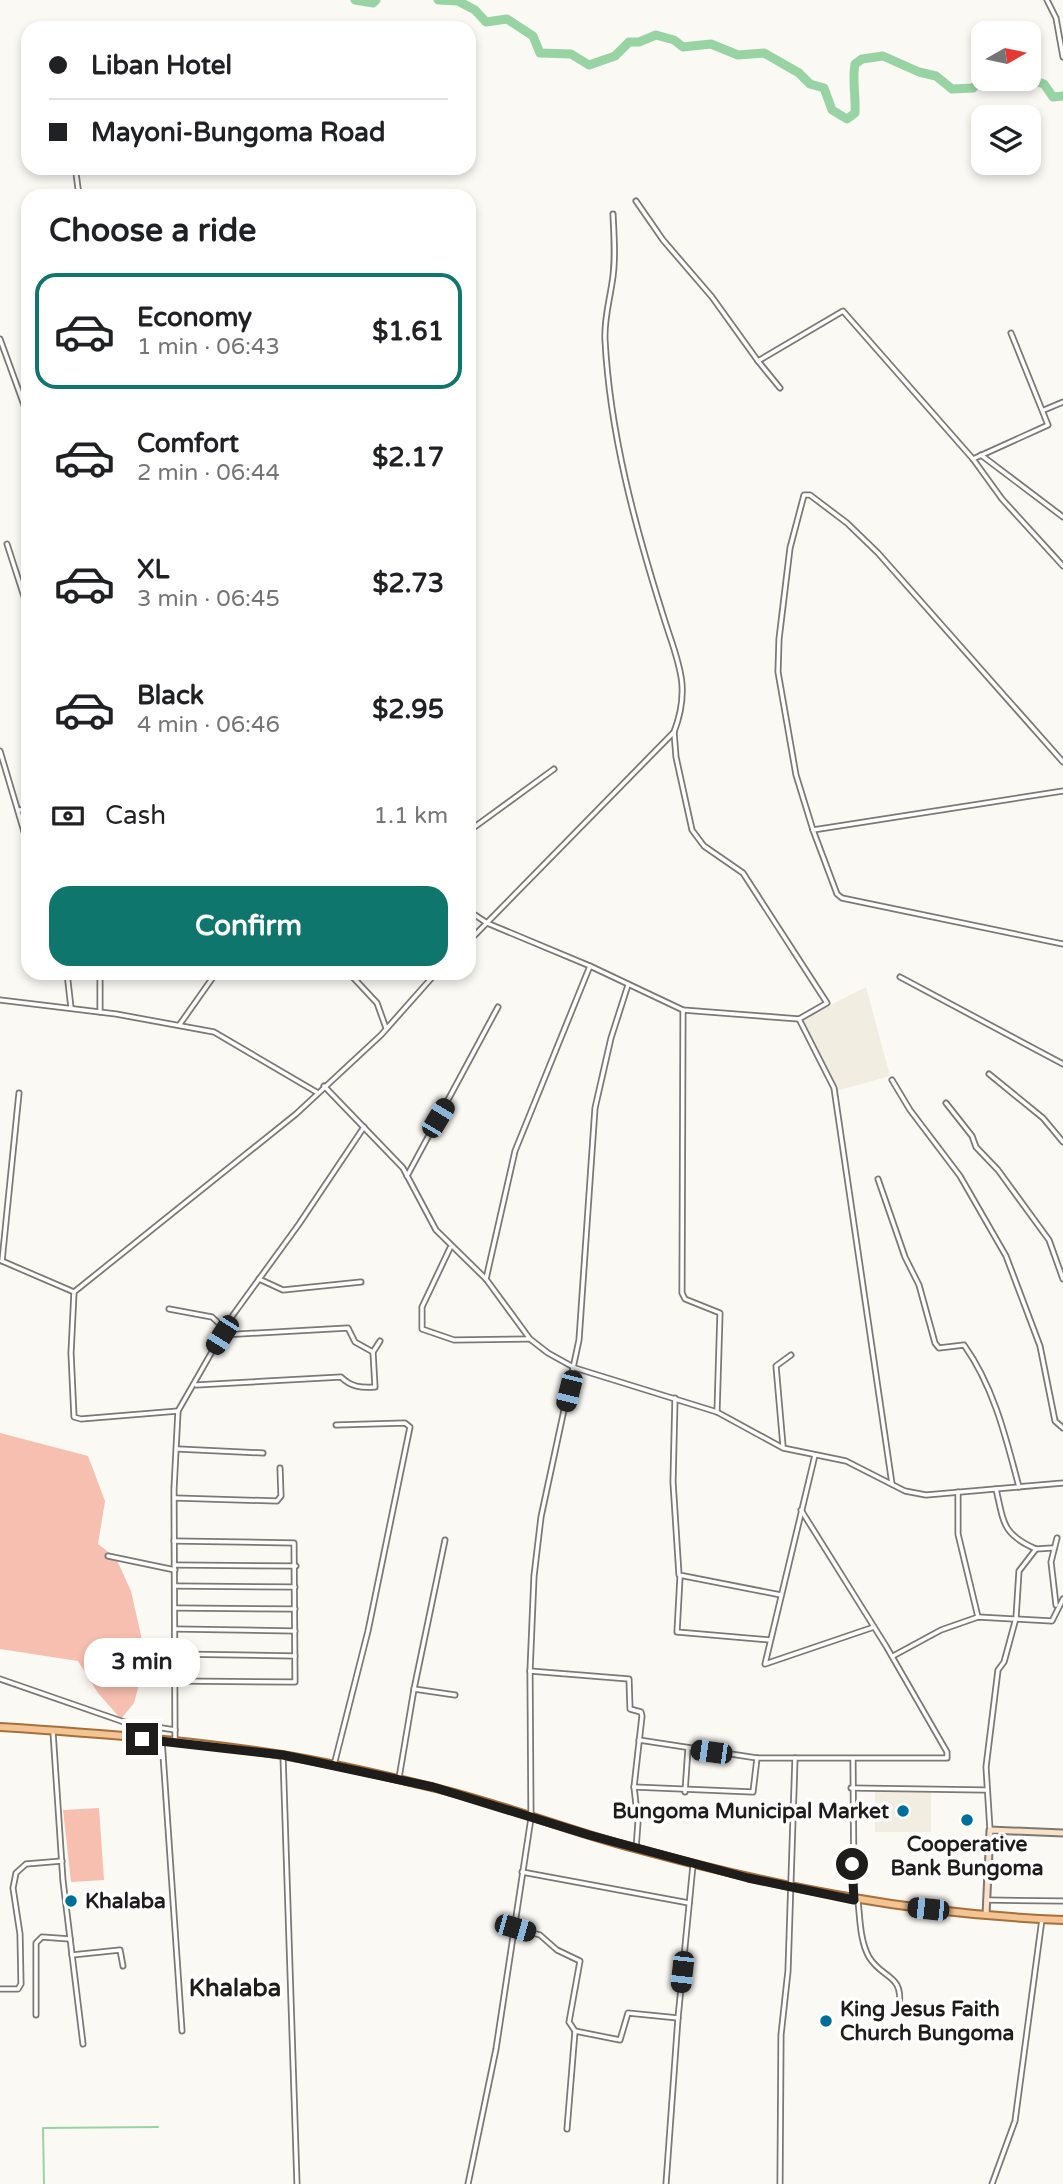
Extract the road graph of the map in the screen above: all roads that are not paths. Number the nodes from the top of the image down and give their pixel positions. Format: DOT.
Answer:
graph roads {
  1 [pos="1047,0"];
  2 [pos="1063,16"];
  3 [pos="1056,18"];
  4 [pos="1063,57"];
  5 [pos="636,201"];
  6 [pos="613,214"];
  7 [pos="1011,333"];
  8 [pos="0,339"];
  9 [pos="758,361"];
  10 [pos="780,388"];
  11 [pos="21,397"];
  12 [pos="1063,402"];
  13 [pos="1044,410"];
  14 [pos="981,455"];
  15 [pos="973,459"];
  16 [pos="1063,517"];
  17 [pos="7,544"];
  18 [pos="1063,566"];
  19 [pos="21,587"];
  20 [pos="674,732"];
  21 [pos="0,751"];
  22 [pos="1063,762"];
  23 [pos="554,769"];
  24 [pos="1063,792"];
  25 [pos="19,810"];
  26 [pos="21,818"];
  27 [pos="476,826"];
  28 [pos="813,830"];
  29 [pos="476,916"];
  30 [pos="487,923"];
  31 [pos="476,934"];
  32 [pos="1063,944"];
  33 [pos="590,966"];
  34 [pos="900,977"];
  35 [pos="68,980"];
  36 [pos="100,980"];
  37 [pos="211,980"];
  38 [pos="356,980"];
  39 [pos="430,980"];
  40 [pos="628,985"];
  41 [pos="0,1000"];
  42 [pos="498,1007"];
  43 [pos="71,1008"];
  44 [pos="683,1010"];
  45 [pos="100,1012"];
  46 [pos="799,1020"];
  47 [pos="180,1024"];
  48 [pos="386,1029"];
  49 [pos="1063,1064"];
  50 [pos="989,1074"];
  51 [pos="892,1080"];
  52 [pos="324,1086"];
  53 [pos="19,1093"];
  54 [pos="318,1093"];
  55 [pos="946,1102"];
  56 [pos="364,1127"];
  57 [pos="1063,1142"];
  58 [pos="407,1176"];
  59 [pos="878,1178"];
  60 [pos="450,1248"];
  61 [pos="1,1260"];
  62 [pos="259,1279"];
  63 [pos="485,1279"];
  64 [pos="1063,1279"];
  65 [pos="361,1282"];
  66 [pos="74,1292"];
  67 [pos="169,1308"];
  68 [pos="225,1329"];
  69 [pos="222,1335"];
  70 [pos="530,1339"];
  71 [pos="380,1341"];
  72 [pos="373,1352"];
  73 [pos="791,1355"];
  74 [pos="575,1367"];
  75 [pos="196,1385"];
  76 [pos="675,1398"];
  77 [pos="178,1411"];
  78 [pos="717,1412"];
  79 [pos="336,1425"];
  80 [pos="1063,1428"];
  81 [pos="783,1448"];
  82 [pos="178,1449"];
  83 [pos="263,1453"];
  84 [pos="816,1455"];
  85 [pos="279,1468"];
  86 [pos="1063,1483"];
  87 [pos="892,1484"];
  88 [pos="1019,1487"];
  89 [pos="996,1489"];
  90 [pos="958,1492"];
  91 [pos="175,1498"];
  92 [pos="801,1510"];
  93 [pos="1057,1538"];
  94 [pos="446,1540"];
  95 [pos="174,1541"];
  96 [pos="1052,1548"];
  97 [pos="1036,1549"];
  98 [pos="108,1556"];
  99 [pos="296,1566"];
  100 [pos="175,1567"];
  101 [pos="680,1577"];
  102 [pos="175,1586"];
  103 [pos="295,1587"];
  104 [pos="781,1595"];
  105 [pos="1063,1599"];
  106 [pos="1057,1607"];
  107 [pos="175,1608"];
  108 [pos="295,1609"];
  109 [pos="978,1617"];
  110 [pos="1016,1618"];
  111 [pos="874,1626"];
  112 [pos="175,1629"];
  113 [pos="295,1632"];
  114 [pos="770,1640"];
  115 [pos="175,1654"];
  116 [pos="295,1656"];
  117 [pos="892,1656"];
  118 [pos="530,1671"];
  119 [pos="0,1679"];
  120 [pos="175,1681"];
  121 [pos="414,1689"];
  122 [pos="455,1695"];
  123 [pos="0,1727"];
  124 [pos="175,1730"];
  125 [pos="52,1732"];
  126 [pos="162,1740"];
  127 [pos="639,1740"];
  128 [pos="175,1741"];
  129 [pos="688,1748"];
  130 [pos="283,1755"];
  131 [pos="757,1758"];
  132 [pos="795,1758"];
  133 [pos="853,1759"];
  134 [pos="333,1767"];
  135 [pos="398,1780"];
  136 [pos="634,1787"];
  137 [pos="851,1788"];
  138 [pos="985,1790"];
  139 [pos="685,1792"];
  140 [pos="531,1818"];
  141 [pos="990,1830"];
  142 [pos="1063,1833"];
  143 [pos="636,1849"];
  144 [pos="62,1861"];
  145 [pos="694,1863"];
  146 [pos="522,1872"];
  147 [pos="791,1889"];
  148 [pos="986,1899"];
  149 [pos="856,1900"];
  150 [pos="1063,1901"];
  151 [pos="689,1903"];
  152 [pos="986,1915"];
  153 [pos="1042,1919"];
  154 [pos="1063,1920"];
  155 [pos="515,1928"];
  156 [pos="70,1939"];
  157 [pos="72,1955"];
  158 [pos="123,1966"];
  159 [pos="0,1989"];
  160 [pos="899,2006"];
  161 [pos="36,2015"];
  162 [pos="678,2018"];
  163 [pos="182,2031"];
  164 [pos="575,2031"];
  165 [pos="83,2043"];
  166 [pos="566,2129"];
  167 [pos="297,2184"];
  168 [pos="468,2184"];
  169 [pos="666,2184"];
  170 [pos="780,2184"];
  171 [pos="992,2184"];
  1 -- 3 [label="street"];
  2 -- 3 [label="street"];
  3 -- 4 [label="street"];
  5 -- 9 [label="street"];
  6 -- 20 [label="street"];
  7 -- 13 [label="street"];
  8 -- 11 [label="street"];
  9 -- 10 [label="street"];
  9 -- 15 [label="street"];
  12 -- 13 [label="street"];
  13 -- 14 [label="street"];
  14 -- 15 [label="street"];
  14 -- 16 [label="street"];
  15 -- 18 [label="street"];
  17 -- 19 [label="street"];
  20 -- 30 [label="street"];
  20 -- 46 [label="street"];
  21 -- 25 [label="street"];
  22 -- 28 [label="street"];
  23 -- 27 [label="street"];
  24 -- 28 [label="street"];
  25 -- 26 [label="street"];
  28 -- 32 [label="street"];
  29 -- 30 [label="street"];
  30 -- 31 [label="street"];
  30 -- 33 [label="street"];
  33 -- 40 [label="street"];
  33 -- 63 [label="street"];
  34 -- 49 [label="street"];
  35 -- 43 [label="street"];
  36 -- 45 [label="street"];
  37 -- 47 [label="street"];
  38 -- 48 [label="street"];
  39 -- 48 [label="street"];
  40 -- 44 [label="street"];
  40 -- 74 [label="street"];
  41 -- 43 [label="street"];
  42 -- 58 [label="street"];
  43 -- 45 [label="street"];
  44 -- 46 [label="street"];
  44 -- 78 [label="street"];
  45 -- 47 [label="street"];
  46 -- 87 [label="street"];
  47 -- 54 [label="street"];
  48 -- 52 [label="street"];
  50 -- 57 [label="street"];
  51 -- 80 [label="street"];
  52 -- 54 [label="street"];
  52 -- 56 [label="street"];
  53 -- 61 [label="street"];
  54 -- 66 [label="street"];
  55 -- 64 [label="street"];
  56 -- 58 [label="street"];
  56 -- 62 [label="street"];
  58 -- 60 [label="street"];
  59 -- 88 [label="street"];
  60 -- 63 [label="street"];
  60 -- 70 [label="street"];
  61 -- 66 [label="street"];
  62 -- 65 [label="street"];
  62 -- 68 [label="street"];
  63 -- 70 [label="street"];
  66 -- 77 [label="street"];
  67 -- 68 [label="street"];
  68 -- 69 [label="street"];
  69 -- 72 [label="street"];
  69 -- 75 [label="street"];
  70 -- 74 [label="street"];
  71 -- 72 [label="street"];
  72 -- 75 [label="street"];
  73 -- 81 [label="street"];
  74 -- 76 [label="street"];
  74 -- 118 [label="street"];
  75 -- 77 [label="street"];
  76 -- 78 [label="street"];
  76 -- 101 [label="street"];
  77 -- 82 [label="street"];
  78 -- 81 [label="street"];
  79 -- 134 [label="street"];
  81 -- 84 [label="street"];
  82 -- 83 [label="street"];
  82 -- 91 [label="street"];
  84 -- 87 [label="street"];
  84 -- 92 [label="street"];
  85 -- 91 [label="street"];
  86 -- 88 [label="street"];
  87 -- 90 [label="street"];
  88 -- 89 [label="street"];
  89 -- 90 [label="street"];
  89 -- 97 [label="street"];
  90 -- 109 [label="street"];
  91 -- 95 [label="street"];
  92 -- 104 [label="street"];
  92 -- 111 [label="street"];
  93 -- 96 [label="street"];
  94 -- 121 [label="street"];
  95 -- 99 [label="street"];
  95 -- 100 [label="street"];
  96 -- 97 [label="street"];
  96 -- 106 [label="street"];
  97 -- 110 [label="street"];
  98 -- 100 [label="street"];
  99 -- 100 [label="street"];
  99 -- 103 [label="street"];
  100 -- 102 [label="street"];
  101 -- 104 [label="street"];
  101 -- 114 [label="street"];
  102 -- 103 [label="street"];
  102 -- 107 [label="street"];
  103 -- 108 [label="street"];
  104 -- 114 [label="street"];
  105 -- 106 [label="street"];
  106 -- 110 [label="street"];
  107 -- 108 [label="street"];
  107 -- 112 [label="street"];
  108 -- 113 [label="street"];
  109 -- 110 [label="street"];
  109 -- 117 [label="street"];
  110 -- 138 [label="street"];
  111 -- 114 [label="street"];
  111 -- 117 [label="street"];
  112 -- 113 [label="street"];
  112 -- 115 [label="street"];
  113 -- 116 [label="street"];
  115 -- 116 [label="street"];
  115 -- 120 [label="street"];
  116 -- 120 [label="street"];
  117 -- 133 [label="street"];
  118 -- 127 [label="street"];
  118 -- 140 [label="street"];
  119 -- 124 [label="street"];
  120 -- 124 [label="street"];
  121 -- 122 [label="street"];
  121 -- 135 [label="street"];
  123 -- 125 [label="main road"];
  124 -- 128 [label="street"];
  125 -- 126 [label="main road"];
  125 -- 144 [label="street"];
  126 -- 128 [label="main road"];
  126 -- 163 [label="street"];
  127 -- 129 [label="street"];
  127 -- 136 [label="street"];
  128 -- 130 [label="main road"];
  129 -- 131 [label="street"];
  129 -- 139 [label="street"];
  130 -- 134 [label="main road"];
  130 -- 167 [label="street"];
  131 -- 132 [label="street"];
  131 -- 139 [label="street"];
  132 -- 133 [label="street"];
  132 -- 147 [label="street"];
  133 -- 137 [label="street"];
  134 -- 135 [label="main road"];
  135 -- 140 [label="main road"];
  136 -- 139 [label="street"];
  136 -- 143 [label="street"];
  137 -- 138 [label="street"];
  137 -- 149 [label="street"];
  138 -- 141 [label="street"];
  140 -- 143 [label="main road"];
  140 -- 146 [label="street"];
  141 -- 142 [label="street"];
  141 -- 148 [label="street"];
  143 -- 145 [label="main road"];
  144 -- 156 [label="street"];
  144 -- 159 [label="street"];
  145 -- 147 [label="main road"];
  145 -- 151 [label="street"];
  146 -- 151 [label="street"];
  146 -- 155 [label="street"];
  147 -- 149 [label="main road"];
  147 -- 170 [label="street"];
  148 -- 150 [label="street"];
  148 -- 152 [label="street"];
  149 -- 152 [label="main road"];
  149 -- 160 [label="street"];
  151 -- 162 [label="street"];
  152 -- 153 [label="main road"];
  153 -- 154 [label="main road"];
  153 -- 171 [label="street"];
  155 -- 164 [label="street"];
  155 -- 168 [label="street"];
  156 -- 157 [label="street"];
  156 -- 161 [label="street"];
  157 -- 158 [label="street"];
  157 -- 165 [label="street"];
  162 -- 164 [label="street"];
  162 -- 169 [label="street"];
  164 -- 166 [label="street"];
}
